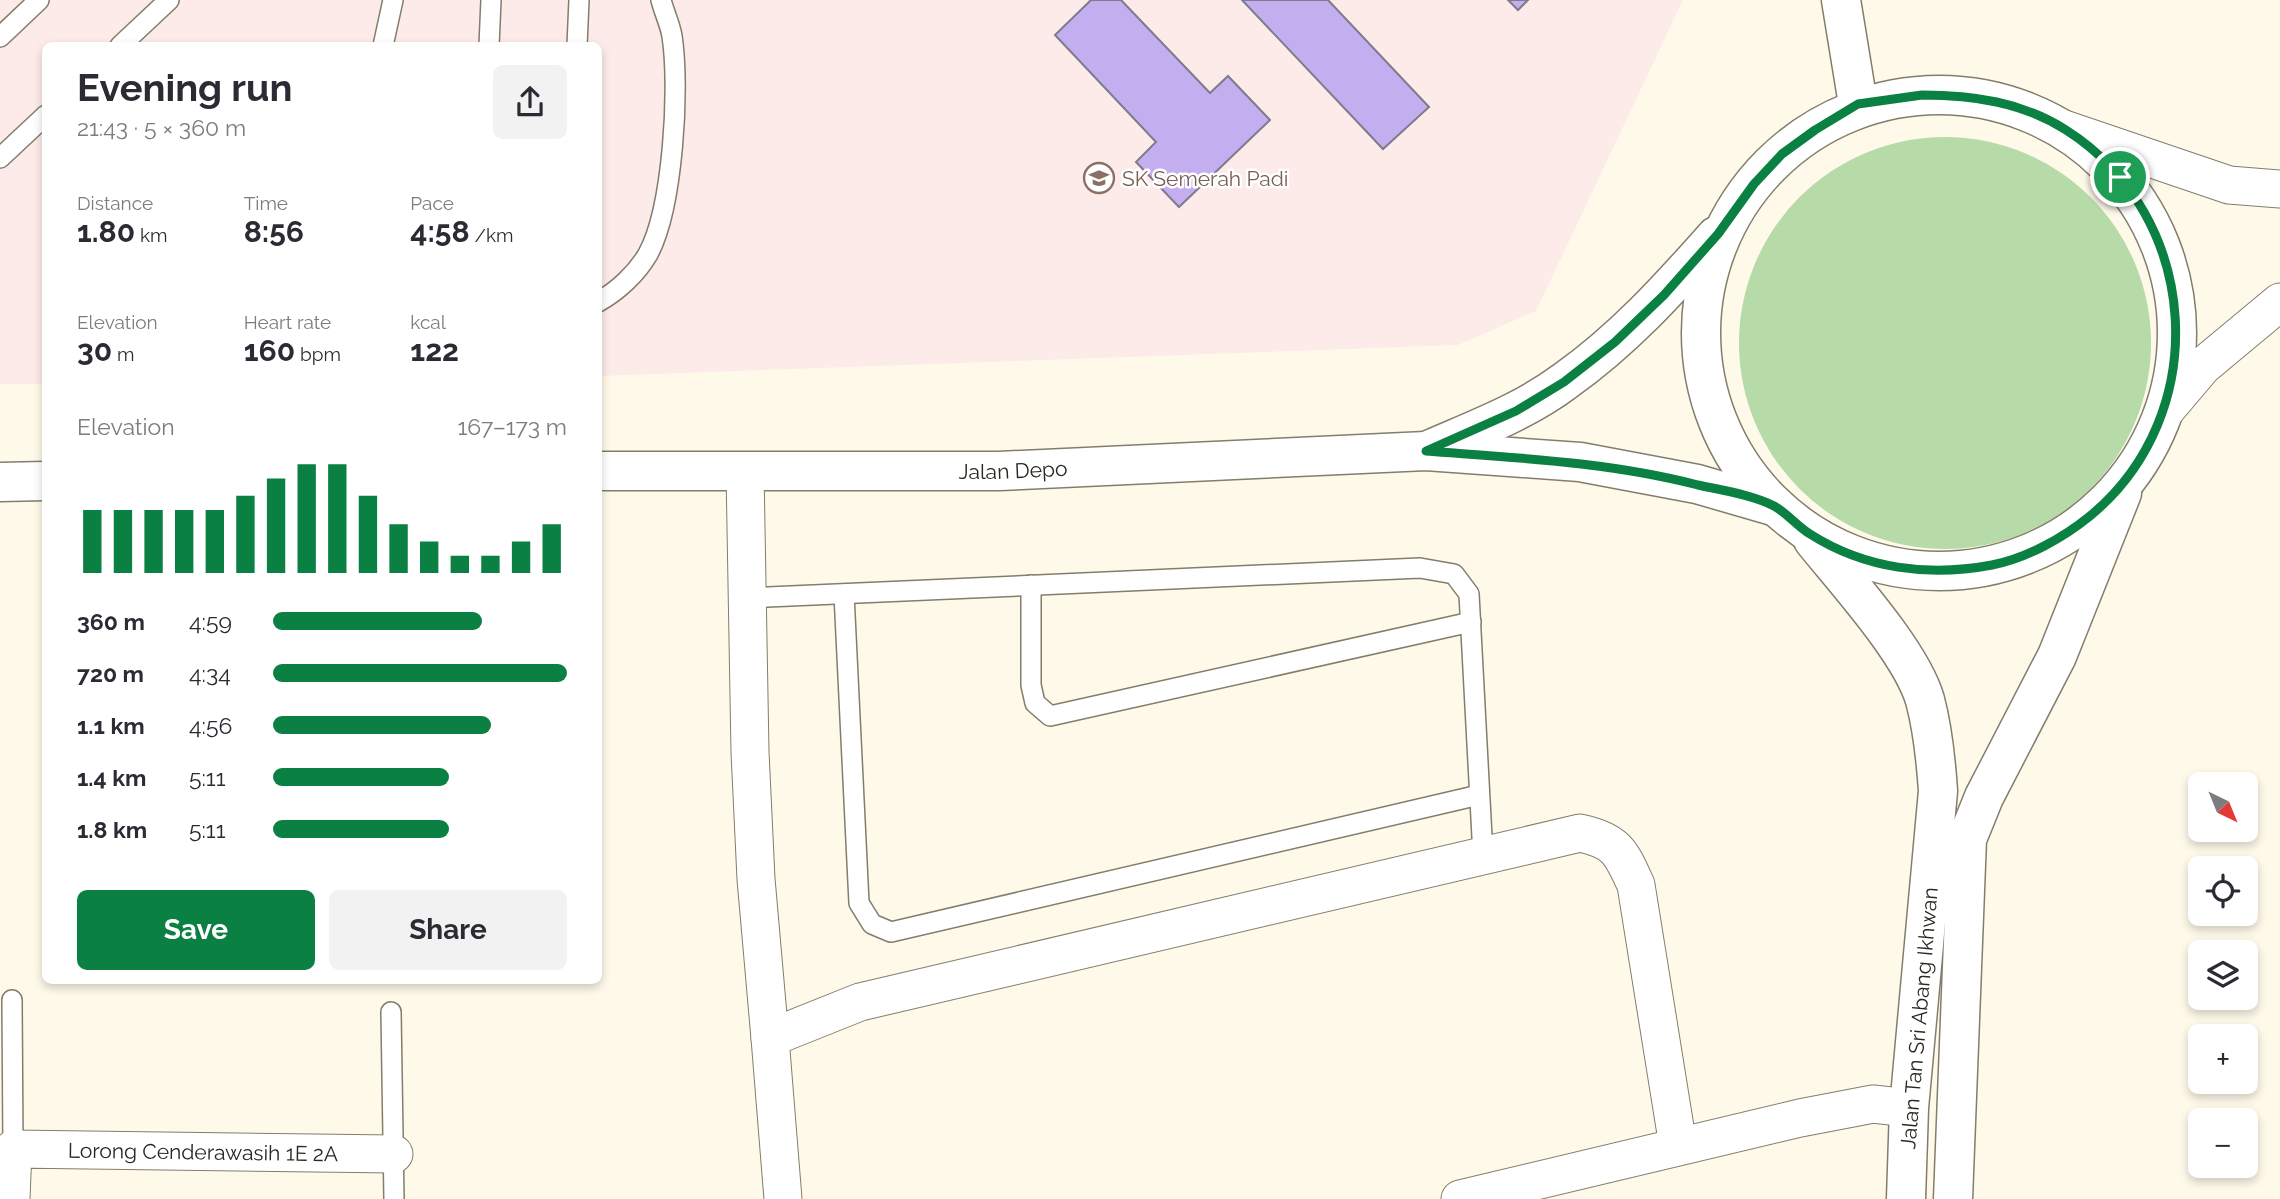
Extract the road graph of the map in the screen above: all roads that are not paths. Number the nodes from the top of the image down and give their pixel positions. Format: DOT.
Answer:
graph roads {
  1 [pos="39,0"];
  2 [pos="169,0"];
  3 [pos="393,0"];
  4 [pos="491,0"];
  5 [pos="579,0"];
  6 [pos="661,0"];
  7 [pos="1841,0"];
  8 [pos="0,37"];
  9 [pos="124,42"];
  10 [pos="384,42"];
  11 [pos="489,42"];
  12 [pos="577,42"];
  13 [pos="1858,104"];
  14 [pos="42,119"];
  15 [pos="2064,129"];
  16 [pos="0,158"];
  17 [pos="2280,189"];
  18 [pos="1718,234"];
  19 [pos="602,300"];
  20 [pos="2280,302"];
  21 [pos="2164,412"];
  22 [pos="1426,451"];
  23 [pos="602,471"];
  24 [pos="745,471"];
  25 [pos="2128,477"];
  26 [pos="42,481"];
  27 [pos="0,482"];
  28 [pos="1773,506"];
  29 [pos="1808,533"];
  30 [pos="1031,585"];
  31 [pos="844,594"];
  32 [pos="747,598"];
  33 [pos="1471,622"];
  34 [pos="1479,795"];
  35 [pos="1950,838"];
  36 [pos="1483,856"];
  37 [pos="12,1000"];
  38 [pos="391,1012"];
  39 [pos="771,1038"];
  40 [pos="1909,1108"];
  41 [pos="1678,1146"];
  42 [pos="13,1149"];
  43 [pos="394,1154"];
  44 [pos="11,1199"];
  45 [pos="394,1199"];
  46 [pos="783,1199"];
  47 [pos="1460,1199"];
  48 [pos="1906,1199"];
  49 [pos="1953,1199"];
  1 -- 8 [label="lane"];
  2 -- 9 [label="lane"];
  3 -- 10 [label="lane"];
  4 -- 11 [label="lane"];
  5 -- 12 [label="lane"];
  6 -- 19 [label="lane"];
  7 -- 13 [label="street"];
  13 -- 15 [label="street"];
  13 -- 18 [label="street"];
  14 -- 16 [label="lane"];
  15 -- 17 [label="street"];
  15 -- 21 [label="street"];
  18 -- 22 [label="street"];
  18 -- 28 [label="street"];
  20 -- 21 [label="street"];
  21 -- 25 [label="street"];
  22 -- 24 [label="street, Jalan Depo"];
  22 -- 28 [label="street"];
  23 -- 24 [label="street, Jalan Depo"];
  24 -- 32 [label="street"];
  25 -- 29 [label="street"];
  25 -- 35 [label="street"];
  26 -- 27 [label="street"];
  28 -- 29 [label="street"];
  29 -- 35 [label="street"];
  30 -- 31 [label="lane"];
  30 -- 33 [label="lane"];
  30 -- 33 [label="lane"];
  31 -- 32 [label="lane"];
  31 -- 34 [label="lane"];
  32 -- 39 [label="street"];
  33 -- 34 [label="lane"];
  34 -- 36 [label="lane"];
  35 -- 40 [label="street, Jalan Tan Sri Abang Ikhwan"];
  35 -- 49 [label="street, Jalan Tan Sri Abang Ikhwan"];
  36 -- 39 [label="street"];
  36 -- 41 [label="street"];
  37 -- 42 [label="lane"];
  38 -- 43 [label="lane"];
  39 -- 46 [label="street"];
  40 -- 41 [label="street"];
  40 -- 48 [label="street, Jalan Tan Sri Abang Ikhwan"];
  41 -- 47 [label="street"];
  42 -- 43 [label="street, Lorong Cenderawasih 1E 2A"];
  42 -- 44 [label="street"];
  43 -- 45 [label="lane"];
}
